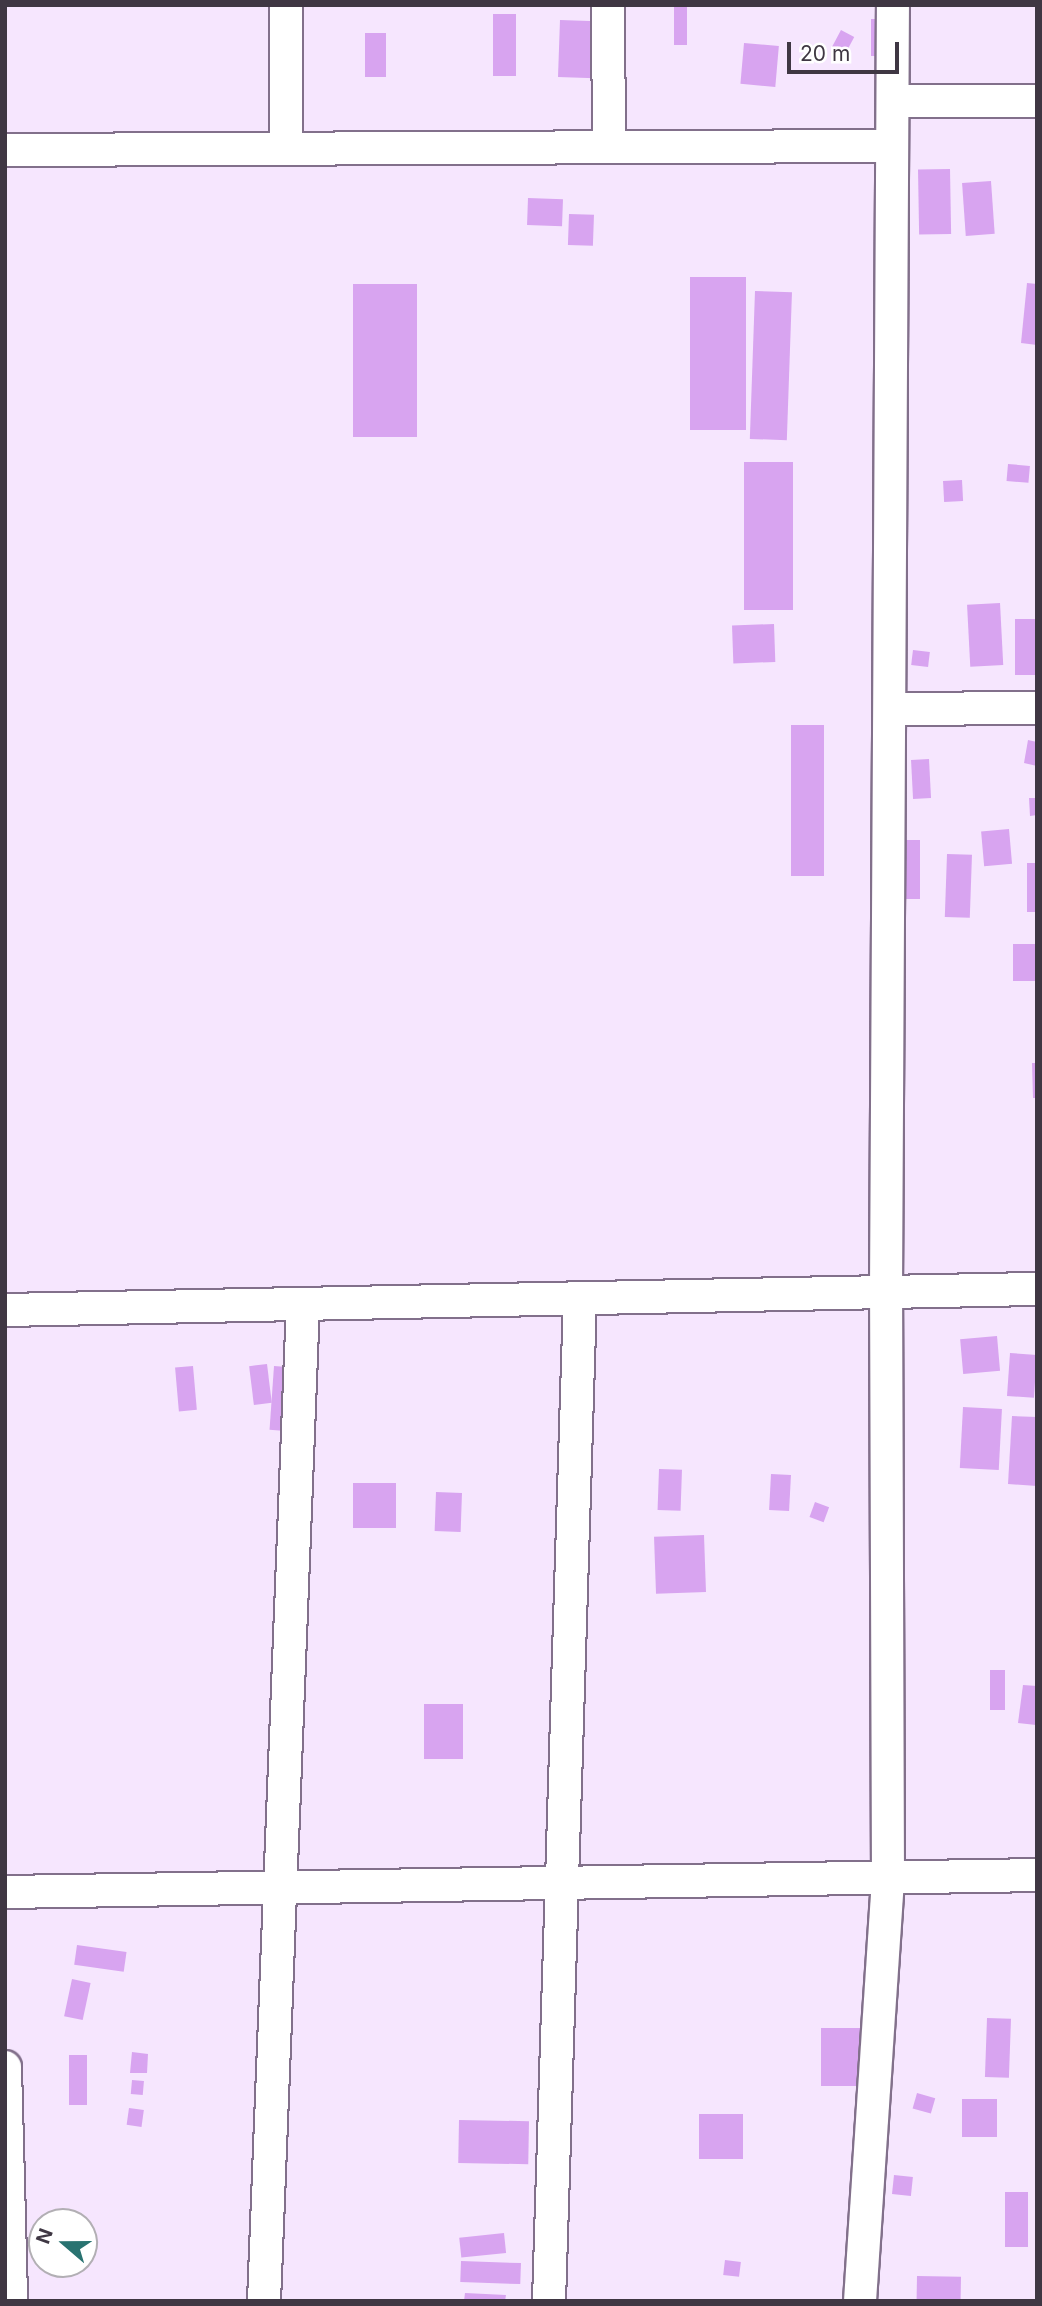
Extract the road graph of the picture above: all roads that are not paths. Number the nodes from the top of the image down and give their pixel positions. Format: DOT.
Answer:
graph roads {
  1 [pos="286,5"];
  2 [pos="608,5"];
  3 [pos="894,5"];
  4 [pos="1037,101"];
  5 [pos="895,102"];
  6 [pos="892,146"];
  7 [pos="610,147"];
  8 [pos="286,148"];
  9 [pos="5,150"];
  10 [pos="1037,708"];
  11 [pos="893,709"];
  12 [pos="1037,1289"];
  13 [pos="886,1290"];
  14 [pos="580,1299"];
  15 [pos="303,1304"];
  16 [pos="5,1310"];
  17 [pos="1037,1875"];
  18 [pos="888,1878"];
  19 [pos="562,1883"];
  20 [pos="280,1888"];
  21 [pos="5,1892"];
  22 [pos="5,2067"];
  23 [pos="11,2301"];
  24 [pos="264,2301"];
  25 [pos="549,2301"];
  26 [pos="860,2301"];
  1 -- 8 [label="street"];
  2 -- 7 [label="street"];
  3 -- 5 [label="street"];
  4 -- 5 [label="street"];
  5 -- 6 [label="street"];
  6 -- 7 [label="street"];
  6 -- 11 [label="street"];
  7 -- 8 [label="street"];
  8 -- 9 [label="street"];
  10 -- 11 [label="street"];
  11 -- 13 [label="street"];
  12 -- 13 [label="street"];
  13 -- 14 [label="street"];
  13 -- 18 [label="street"];
  14 -- 15 [label="street"];
  14 -- 19 [label="street"];
  15 -- 16 [label="street"];
  15 -- 20 [label="street"];
  17 -- 18 [label="street"];
  18 -- 19 [label="street"];
  18 -- 26 [label="street"];
  19 -- 20 [label="street"];
  19 -- 25 [label="street"];
  20 -- 21 [label="street"];
  20 -- 24 [label="street"];
  22 -- 23 [label="street"];
}
